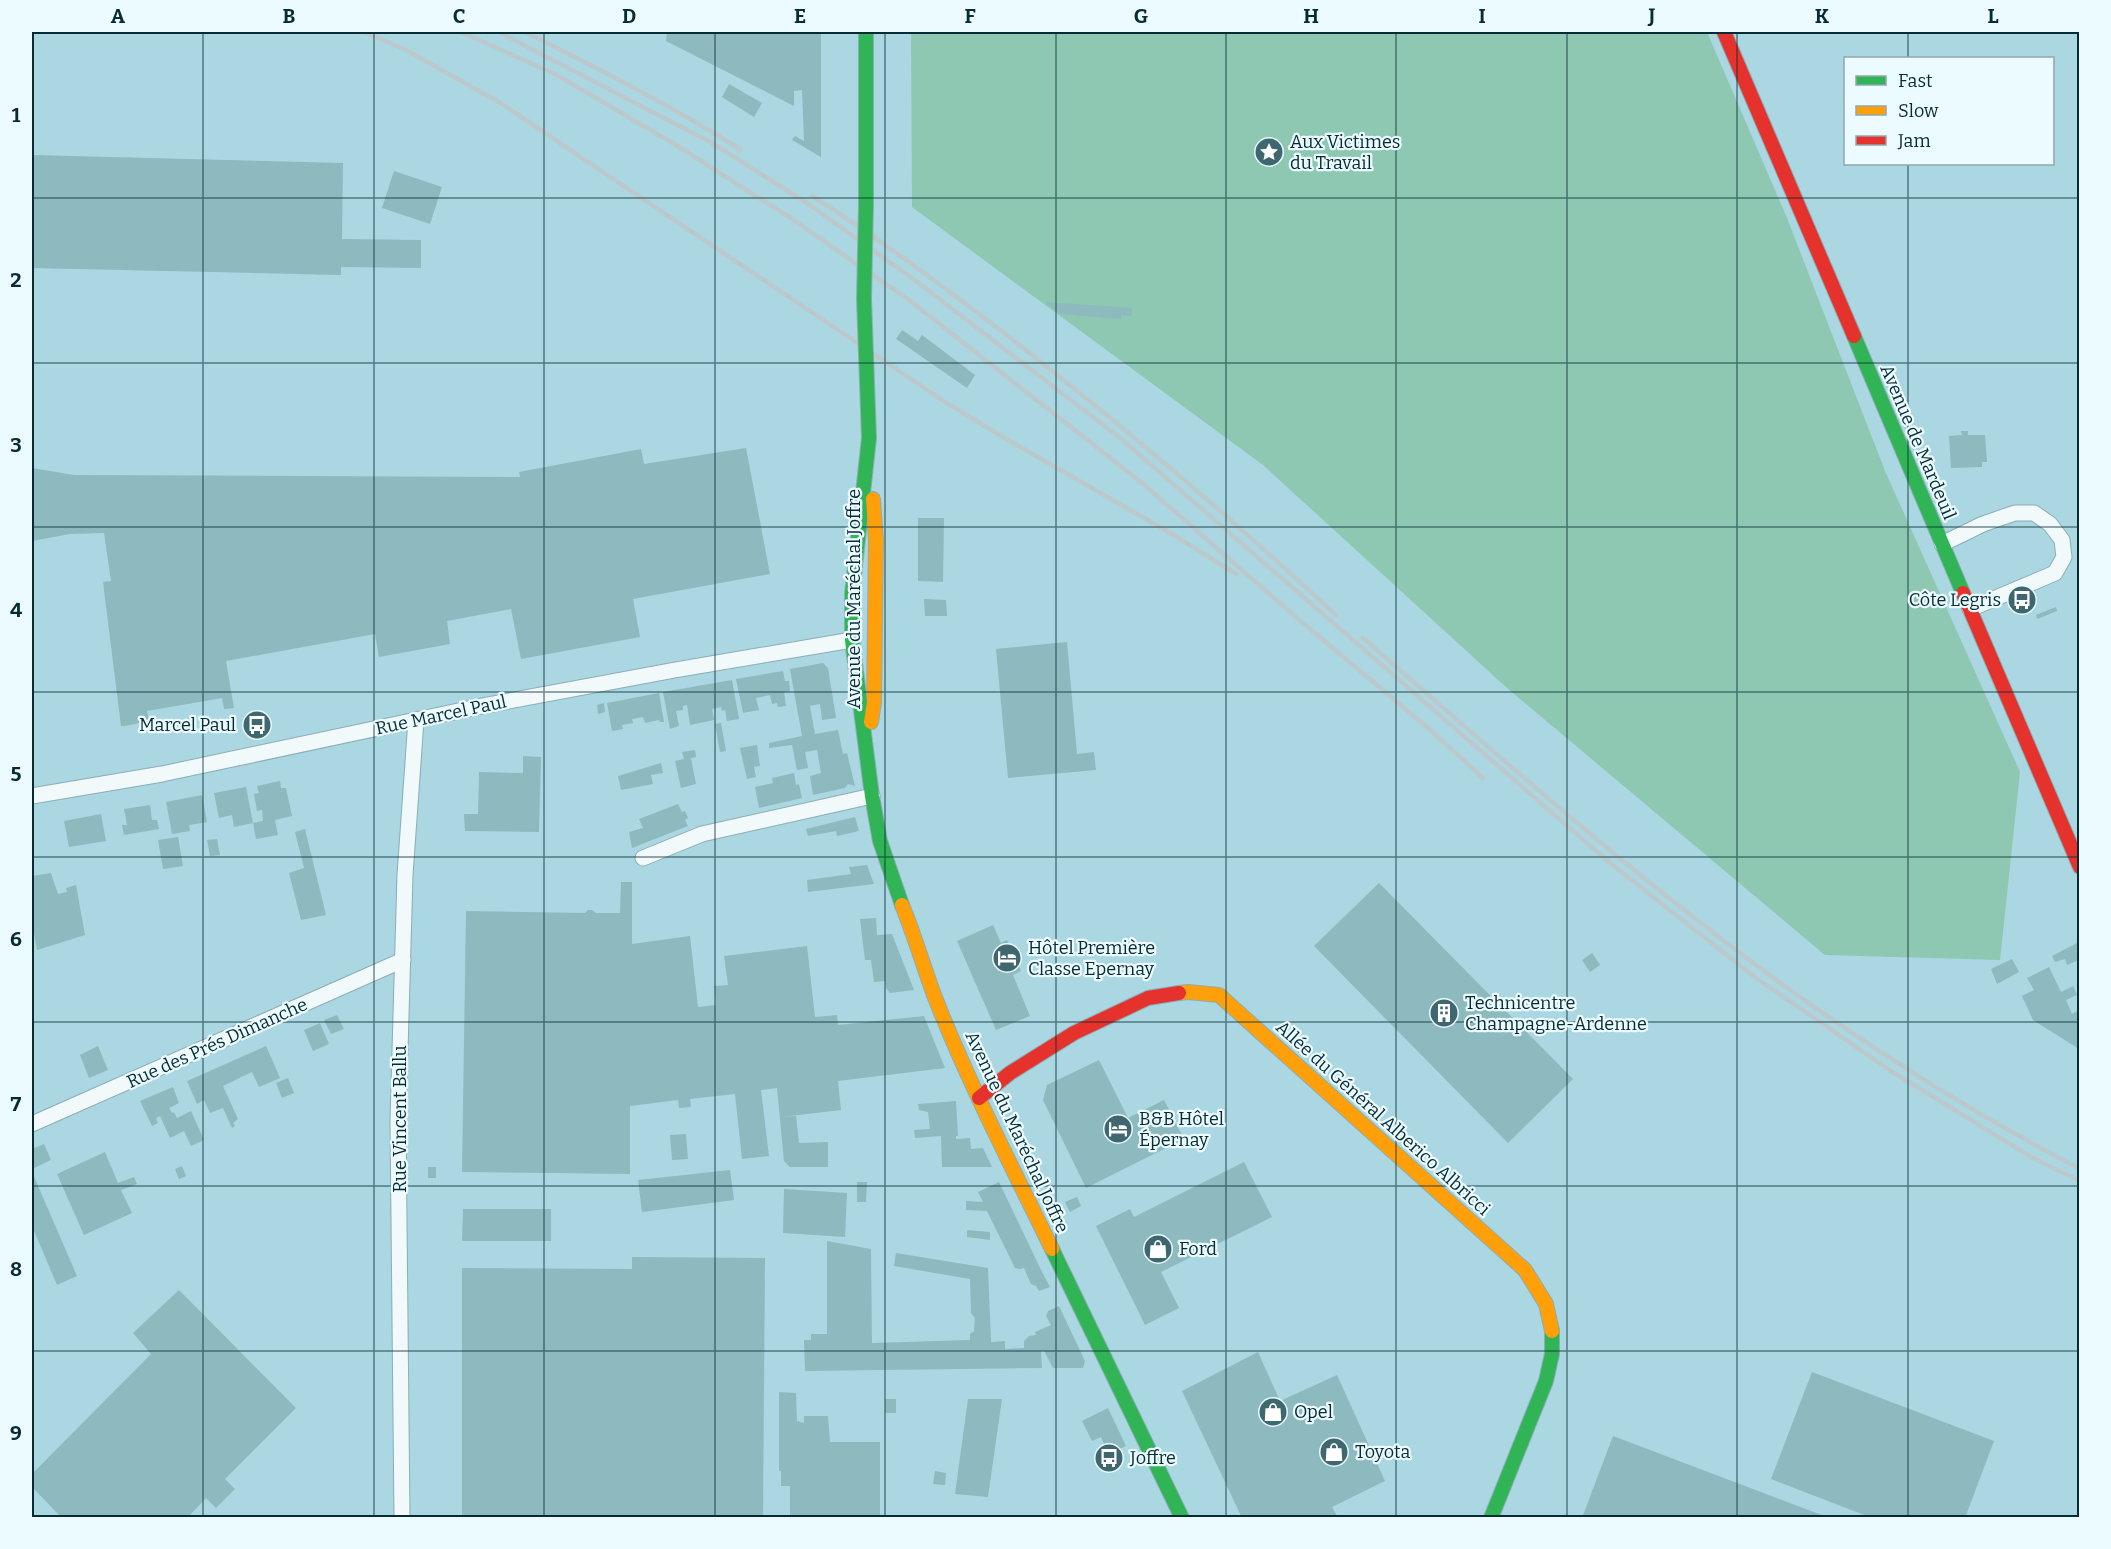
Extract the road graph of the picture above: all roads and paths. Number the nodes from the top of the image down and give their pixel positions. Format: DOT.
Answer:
graph roads {
  1 [pos="866,32"];
  2 [pos="1724,32"];
  3 [pos="868,438"];
  4 [pos="1942,544"];
  5 [pos="2072,558"];
  6 [pos="1970,609"];
  7 [pos="852,640"];
  8 [pos="416,720"];
  9 [pos="866,748"];
  10 [pos="32,796"];
  11 [pos="872,796"];
  12 [pos="643,858"];
  13 [pos="2079,867"];
  14 [pos="403,960"];
  15 [pos="979,1098"];
  16 [pos="32,1124"];
  17 [pos="1181,1517"];
  18 [pos="402,1518"];
  19 [pos="1491,1518"];
  1 -- 3 [label="main road, bridge"];
  2 -- 4 [label="main road, Avenue de Mardeuil"];
  3 -- 7 [label="main road, Avenue du Maréchal Joffre"];
  3 -- 9 [label="main road, Avenue du Maréchal Joffre"];
  4 -- 5 [label="street"];
  4 -- 6 [label="main road, Avenue de Mardeuil"];
  5 -- 6 [label="street"];
  6 -- 13 [label="main road, Avenue de Mardeuil"];
  7 -- 8 [label="street, Rue Marcel Paul"];
  7 -- 9 [label="main road, Avenue du Maréchal Joffre"];
  8 -- 10 [label="street, Rue Marcel Paul"];
  8 -- 14 [label="street, Rue Vincent Ballu"];
  9 -- 11 [label="main road, Avenue du Maréchal Joffre"];
  11 -- 12 [label="street"];
  11 -- 15 [label="main road, Avenue du Maréchal Joffre"];
  14 -- 16 [label="street, Rue des Prés Dimanche"];
  14 -- 18 [label="street, Rue Vincent Ballu"];
  15 -- 17 [label="main road, Avenue du Maréchal Joffre"];
  15 -- 19 [label="main road, Allée du Général Alberico Albricci"];
}
